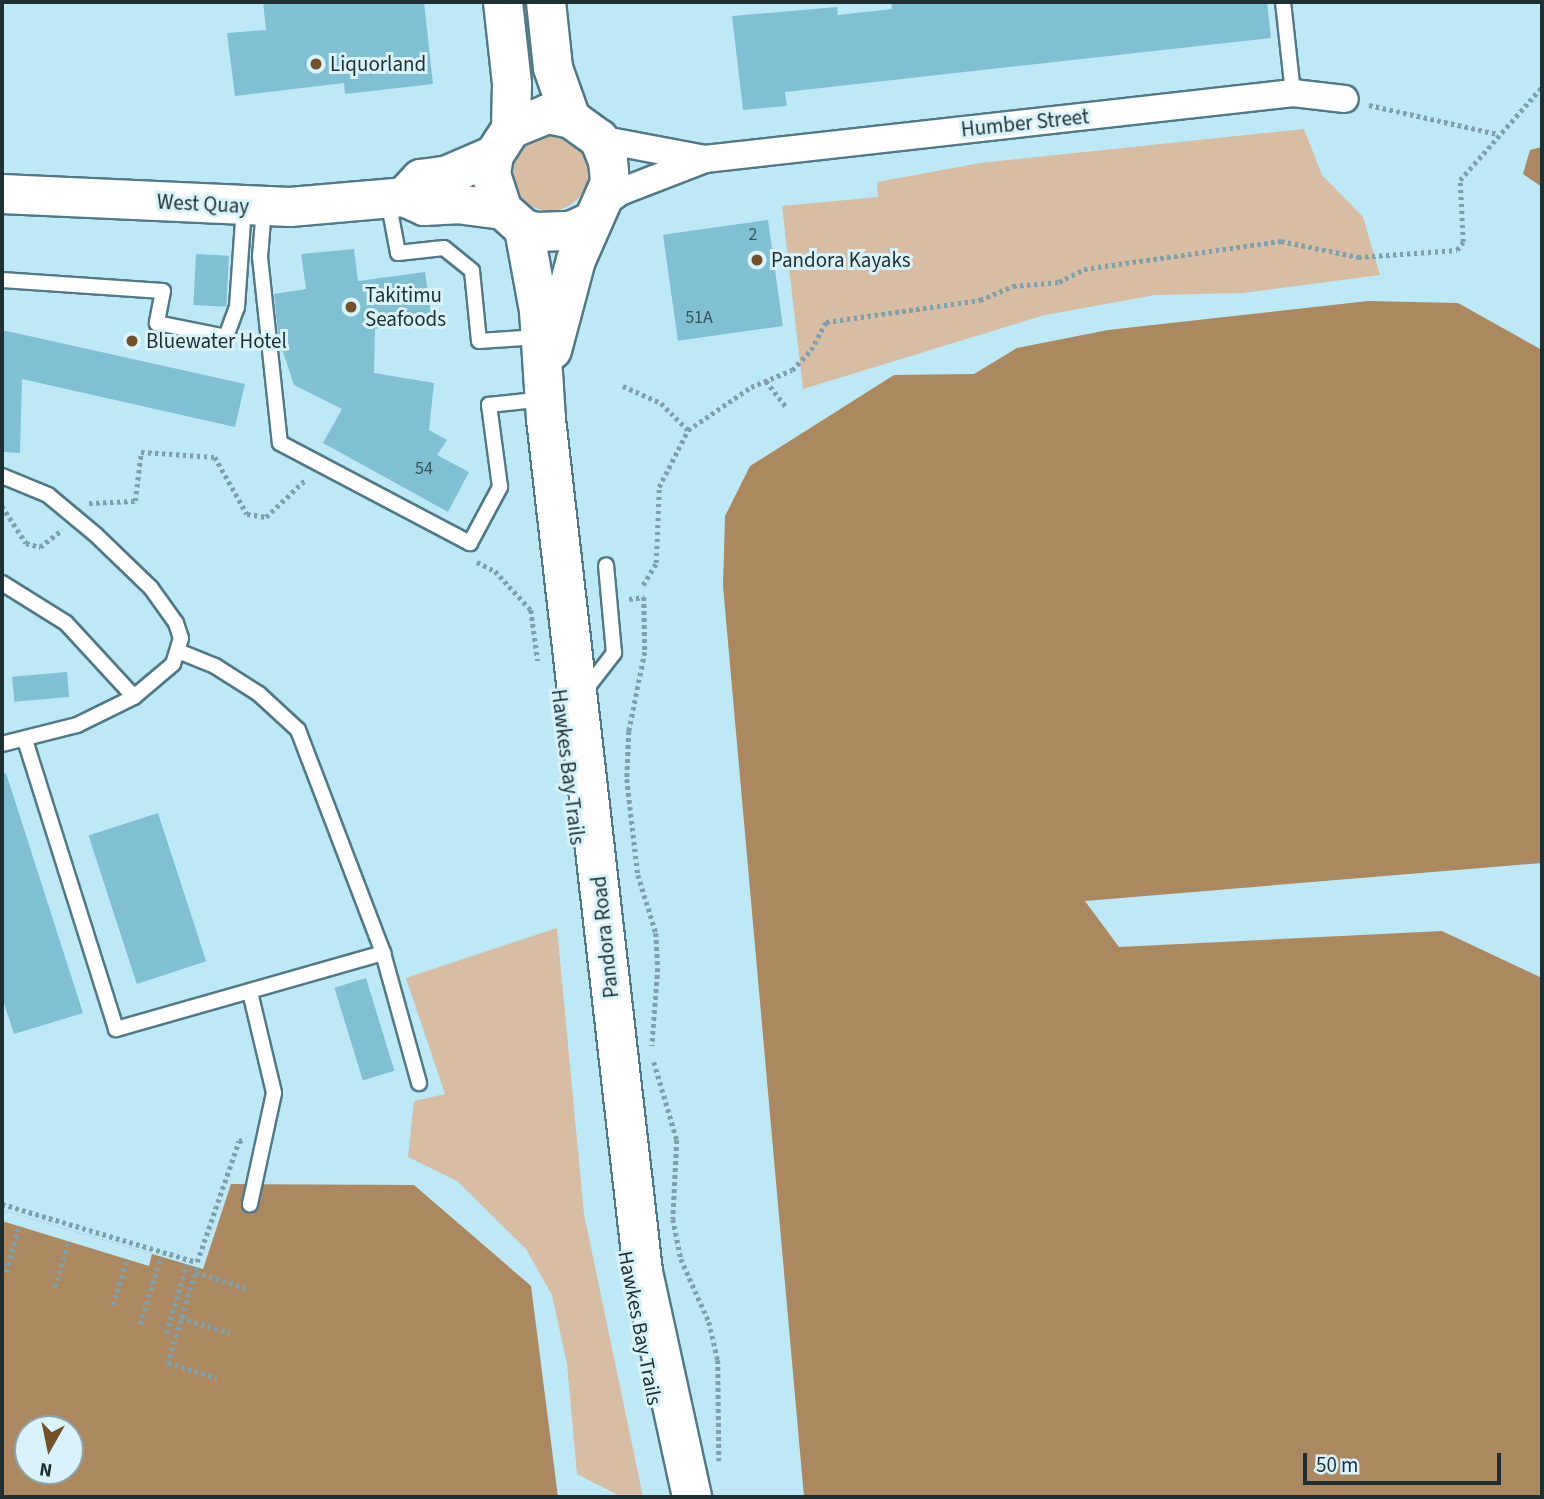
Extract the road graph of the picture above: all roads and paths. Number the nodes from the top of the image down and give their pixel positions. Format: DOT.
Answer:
graph roads {
  1 [pos="503,2"];
  2 [pos="546,2"];
  3 [pos="1283,2"];
  4 [pos="1542,87"];
  5 [pos="1293,93"];
  6 [pos="1345,99"];
  7 [pos="585,129"];
  8 [pos="1498,134"];
  9 [pos="502,142"];
  10 [pos="705,159"];
  11 [pos="2,194"];
  12 [pos="396,197"];
  13 [pos="254,207"];
  14 [pos="596,213"];
  15 [pos="513,219"];
  16 [pos="2,279"];
  17 [pos="544,369"];
  18 [pos="766,381"];
  19 [pos="623,386"];
  20 [pos="787,408"];
  21 [pos="688,430"];
  22 [pos="2,476"];
  23 [pos="319,484"];
  24 [pos="85,503"];
  25 [pos="2,506"];
  26 [pos="61,531"];
  27 [pos="470,558"];
  28 [pos="606,565"];
  29 [pos="2,583"];
  30 [pos="643,585"];
  31 [pos="620,600"];
  32 [pos="178,651"];
  33 [pos="539,666"];
  34 [pos="134,697"];
  35 [pos="578,699"];
  36 [pos="25,740"];
  37 [pos="2,744"];
  38 [pos="383,953"];
  39 [pos="250,992"];
  40 [pos="419,1083"];
  41 [pos="267,1133"];
  42 [pos="2,1204"];
  43 [pos="250,1205"];
  44 [pos="19,1226"];
  45 [pos="68,1241"];
  46 [pos="161,1256"];
  47 [pos="127,1259"];
  48 [pos="187,1264"];
  49 [pos="6,1272"];
  50 [pos="55,1287"];
  51 [pos="245,1288"];
  52 [pos="114,1305"];
  53 [pos="181,1318"];
  54 [pos="140,1325"];
  55 [pos="166,1333"];
  56 [pos="230,1333"];
  57 [pos="217,1378"];
  58 [pos="719,1470"];
  59 [pos="692,1497"];
  1 -- 9 [label="main road"];
  2 -- 7 [label="main road"];
  3 -- 5 [label="lane"];
  4 -- 8 [label="path"];
  5 -- 6 [label="street, Humber Street"];
  5 -- 10 [label="street, Humber Street"];
  6 -- 8 [label="path"];
  7 -- 9 [label="main road"];
  7 -- 10 [label="street, Humber Street"];
  7 -- 14 [label="main road"];
  8 -- 18 [label="path"];
  9 -- 12 [label="main road"];
  9 -- 15 [label="main road"];
  10 -- 14 [label="street, Humber Street"];
  11 -- 13 [label="main road, West Quay"];
  12 -- 13 [label="main road, West Quay"];
  12 -- 15 [label="main road, West Quay"];
  12 -- 17 [label="lane"];
  13 -- 16 [label="lane"];
  13 -- 17 [label="lane"];
  14 -- 15 [label="main road"];
  14 -- 17 [label="main road"];
  15 -- 17 [label="main road, Pandora Road"];
  17 -- 35 [label="main road, Pandora Road"];
  18 -- 20 [label="path"];
  18 -- 21 [label="path"];
  19 -- 21 [label="path"];
  21 -- 30 [label="path"];
  22 -- 32 [label="lane"];
  23 -- 24 [label="path"];
  25 -- 26 [label="path"];
  27 -- 33 [label="path, Hawkes Bay Trails"];
  28 -- 35 [label="lane"];
  29 -- 34 [label="lane"];
  31 -- 58 [label="path"];
  32 -- 34 [label="lane"];
  32 -- 38 [label="lane"];
  34 -- 36 [label="lane"];
  35 -- 59 [label="main road, Pandora Road"];
  36 -- 37 [label="lane"];
  36 -- 39 [label="lane"];
  38 -- 39 [label="lane"];
  38 -- 40 [label="lane"];
  39 -- 41 [label="lane"];
  41 -- 42 [label="path"];
  41 -- 43 [label="lane"];
  44 -- 49 [label="path"];
  45 -- 50 [label="path"];
  46 -- 54 [label="path"];
  47 -- 52 [label="path"];
  48 -- 55 [label="path"];
  51 -- 53 [label="path"];
  53 -- 56 [label="path"];
  53 -- 57 [label="path"];
}
